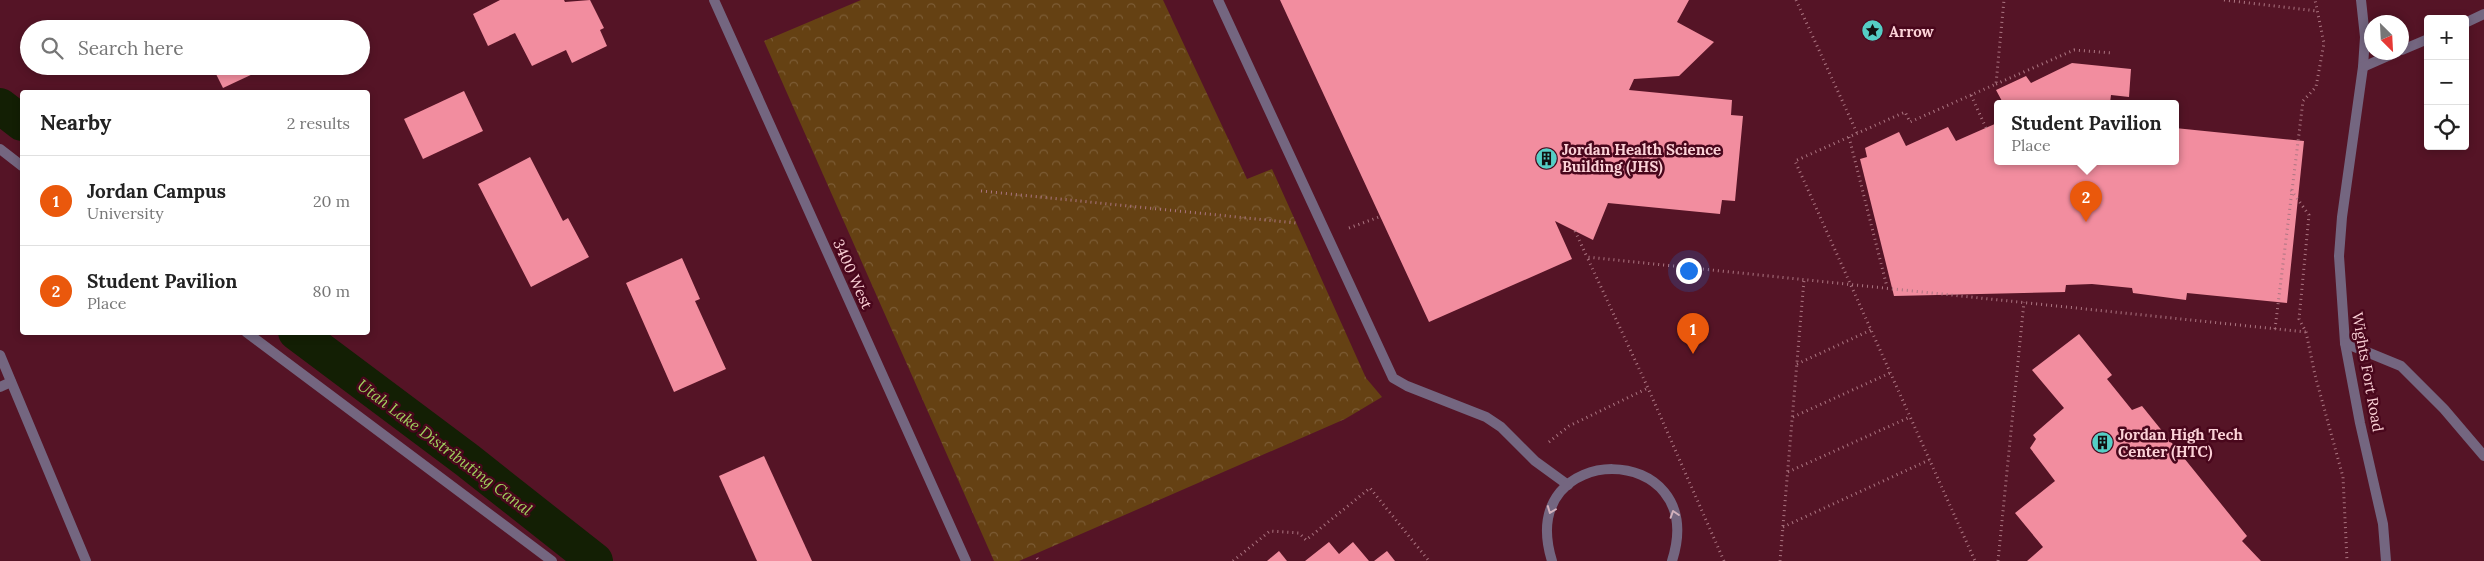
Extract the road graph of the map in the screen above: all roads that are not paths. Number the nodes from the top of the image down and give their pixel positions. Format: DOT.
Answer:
graph roads {
  1 [pos="714,0"];
  2 [pos="1218,0"];
  3 [pos="2361,0"];
  4 [pos="2484,14"];
  5 [pos="2469,21"];
  6 [pos="2424,41"];
  7 [pos="2409,47"];
  8 [pos="2379,60"];
  9 [pos="2363,67"];
  10 [pos="0,149"];
  11 [pos="20,164"];
  12 [pos="250,335"];
  13 [pos="2345,344"];
  14 [pos="0,354"];
  15 [pos="11,382"];
  16 [pos="0,387"];
  17 [pos="2484,456"];
  18 [pos="1568,485"];
  19 [pos="86,561"];
  20 [pos="552,561"];
  21 [pos="966,561"];
  22 [pos="1552,561"];
  23 [pos="1672,561"];
  24 [pos="2386,561"];
  1 -- 21 [label="street, 3400 West"];
  2 -- 18 [label="street"];
  3 -- 9 [label="street, Wights Fort Road"];
  4 -- 5 [label="street"];
  6 -- 7 [label="street"];
  8 -- 9 [label="street"];
  9 -- 13 [label="street, Wights Fort Road"];
  10 -- 11 [label="street"];
  12 -- 20 [label="street"];
  13 -- 17 [label="street"];
  13 -- 24 [label="street, Wights Fort Road"];
  14 -- 15 [label="street"];
  15 -- 16 [label="street"];
  15 -- 19 [label="street"];
  18 -- 22 [label="street, one-way"];
  23 -- 18 [label="street, one-way"];
}
